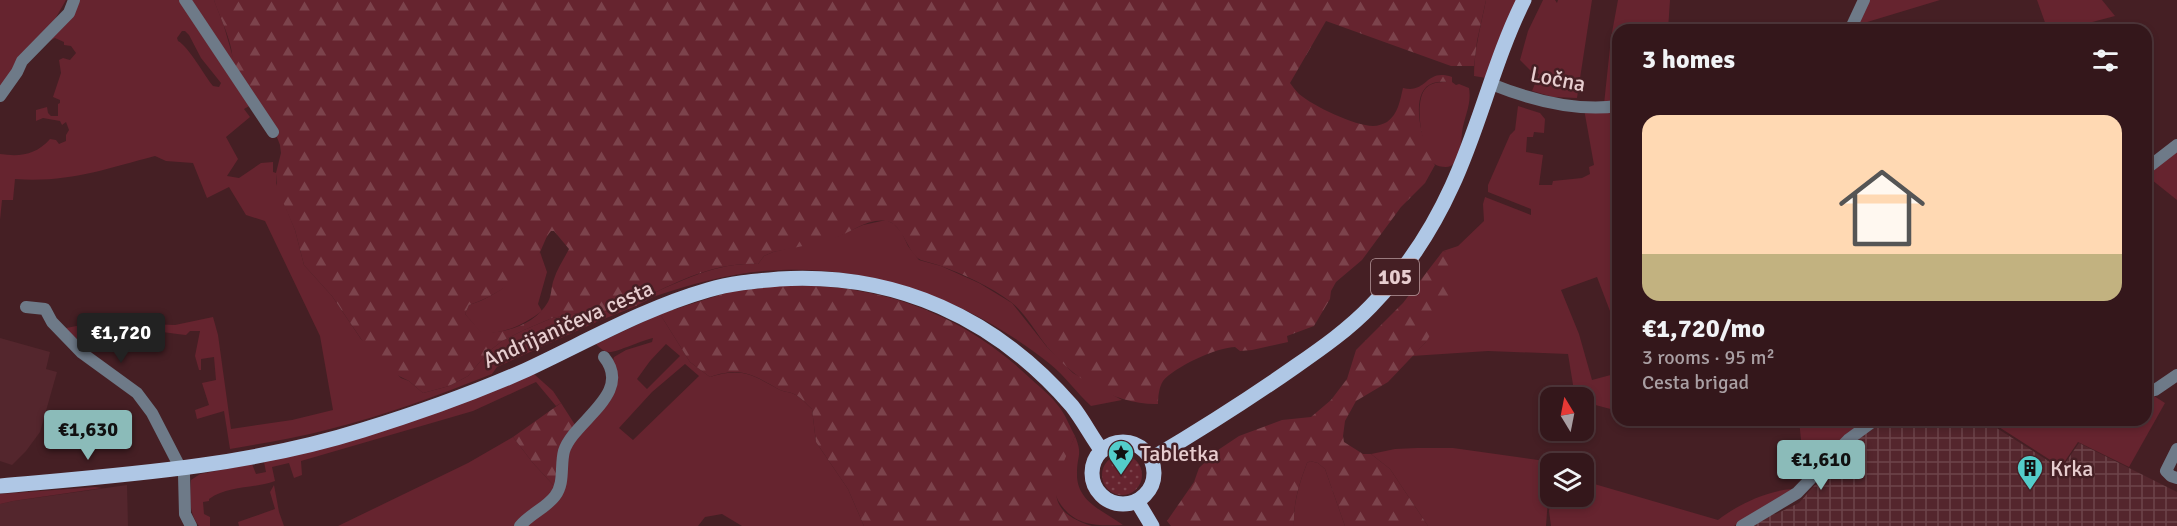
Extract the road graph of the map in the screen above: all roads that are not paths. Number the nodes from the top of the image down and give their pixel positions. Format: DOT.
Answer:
graph roads {
  1 [pos="74,0"];
  2 [pos="185,0"];
  3 [pos="1524,0"];
  4 [pos="1864,0"];
  5 [pos="1853,24"];
  6 [pos="1491,84"];
  7 [pos="0,96"];
  8 [pos="1612,106"];
  9 [pos="273,132"];
  10 [pos="2177,145"];
  11 [pos="2152,165"];
  12 [pos="26,307"];
  13 [pos="604,357"];
  14 [pos="2177,375"];
  15 [pos="2152,391"];
  16 [pos="1867,426"];
  17 [pos="2177,449"];
  18 [pos="1102,451"];
  19 [pos="1151,459"];
  20 [pos="180,467"];
  21 [pos="2177,478"];
  22 [pos="0,486"];
  23 [pos="1137,501"];
  24 [pos="190,526"];
  25 [pos="520,526"];
  26 [pos="1152,526"];
  27 [pos="1742,526"];
  1 -- 7 [label="street"];
  2 -- 9 [label="street"];
  3 -- 6 [label="main road, 105"];
  4 -- 5 [label="street"];
  6 -- 8 [label="street, Ločna"];
  6 -- 19 [label="main road, 105"];
  10 -- 11 [label="street"];
  12 -- 20 [label="street"];
  13 -- 25 [label="street"];
  14 -- 15 [label="street"];
  16 -- 27 [label="street"];
  17 -- 21 [label="street"];
  18 -- 19 [label="main road"];
  18 -- 20 [label="main road, Andrijaničeva cesta"];
  18 -- 23 [label="main road"];
  19 -- 23 [label="main road"];
  20 -- 22 [label="main road, Andrijaničeva cesta"];
  20 -- 24 [label="street"];
  23 -- 26 [label="main road"];
}
